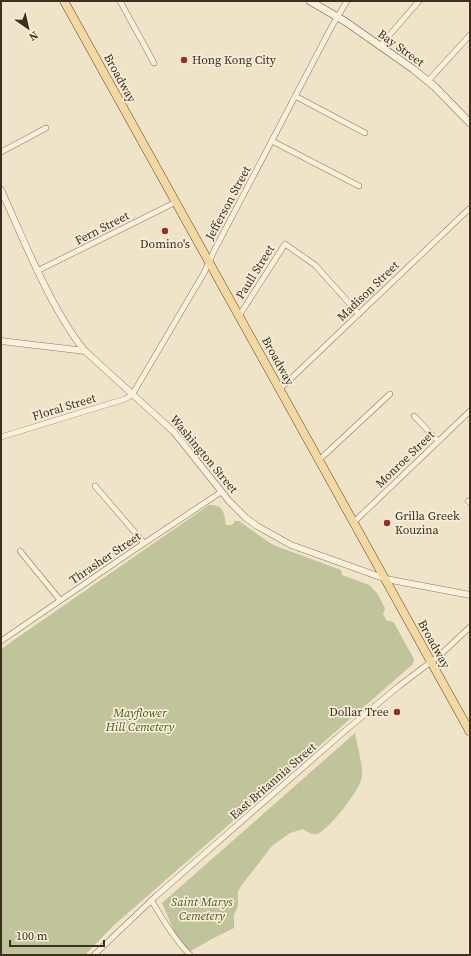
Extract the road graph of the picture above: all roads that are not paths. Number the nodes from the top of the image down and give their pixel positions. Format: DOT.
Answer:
graph roads {
  1 [pos="64,1"];
  2 [pos="120,1"];
  3 [pos="310,1"];
  4 [pos="347,1"];
  5 [pos="419,1"];
  6 [pos="337,17"];
  7 [pos="470,35"];
  8 [pos="380,46"];
  9 [pos="154,63"];
  10 [pos="428,81"];
  11 [pos="295,96"];
  12 [pos="470,123"];
  13 [pos="46,128"];
  14 [pos="365,133"];
  15 [pos="272,141"];
  16 [pos="1,152"];
  17 [pos="358,186"];
  18 [pos="1,190"];
  19 [pos="176,202"];
  20 [pos="470,208"];
  21 [pos="209,262"];
  22 [pos="37,271"];
  23 [pos="359,314"];
  24 [pos="240,316"];
  25 [pos="1,341"];
  26 [pos="85,351"];
  27 [pos="280,389"];
  28 [pos="390,394"];
  29 [pos="132,395"];
  30 [pos="470,411"];
  31 [pos="414,416"];
  32 [pos="1,437"];
  33 [pos="438,441"];
  34 [pos="319,460"];
  35 [pos="95,486"];
  36 [pos="221,492"];
  37 [pos="354,522"];
  38 [pos="144,543"];
  39 [pos="20,551"];
  40 [pos="386,580"];
  41 [pos="470,596"];
  42 [pos="60,600"];
  43 [pos="470,627"];
  44 [pos="1,641"];
  45 [pos="431,662"];
  46 [pos="469,726"];
  47 [pos="152,900"];
  48 [pos="94,955"];
  49 [pos="190,955"];
  1 -- 19 [label="main road, Broadway"];
  2 -- 9 [label="street"];
  3 -- 6 [label="main road, Bay Street"];
  4 -- 6 [label="street, Jefferson Street"];
  5 -- 8 [label="street"];
  6 -- 8 [label="main road, Bay Street"];
  6 -- 11 [label="street, Jefferson Street"];
  7 -- 10 [label="street"];
  8 -- 10 [label="main road, Bay Street"];
  10 -- 12 [label="main road, Bay Street"];
  11 -- 14 [label="street"];
  11 -- 15 [label="street, Jefferson Street"];
  13 -- 16 [label="street"];
  15 -- 17 [label="street"];
  15 -- 21 [label="street, Jefferson Street"];
  18 -- 22 [label="street, Washington Street"];
  19 -- 21 [label="main road, Broadway"];
  19 -- 22 [label="street, Fern Street"];
  20 -- 23 [label="street, Madison Street"];
  21 -- 24 [label="main road, Broadway"];
  21 -- 29 [label="street, Jefferson Street"];
  22 -- 26 [label="street, Washington Street"];
  23 -- 24 [label="street, Paull Street"];
  23 -- 27 [label="street, Madison Street"];
  24 -- 27 [label="main road, Broadway"];
  25 -- 26 [label="street"];
  26 -- 29 [label="street, Washington Street"];
  27 -- 34 [label="main road, Broadway"];
  28 -- 34 [label="street"];
  29 -- 32 [label="street, Floral Street"];
  29 -- 36 [label="street, Washington Street"];
  30 -- 33 [label="street, Monroe Street"];
  31 -- 33 [label="street"];
  33 -- 37 [label="street, Monroe Street"];
  34 -- 37 [label="main road, Broadway"];
  35 -- 38 [label="street"];
  36 -- 38 [label="street, Thrasher Street"];
  36 -- 40 [label="street, Washington Street"];
  37 -- 40 [label="main road, Broadway"];
  38 -- 42 [label="street, Thrasher Street"];
  39 -- 42 [label="street"];
  40 -- 41 [label="street, Washington Street"];
  40 -- 45 [label="main road, Broadway"];
  42 -- 44 [label="street, Thrasher Street"];
  43 -- 45 [label="street, East Britannia Street"];
  45 -- 46 [label="main road, Broadway"];
  45 -- 47 [label="street, East Britannia Street"];
  47 -- 48 [label="street, East Britannia Street"];
  47 -- 49 [label="street"];
}
